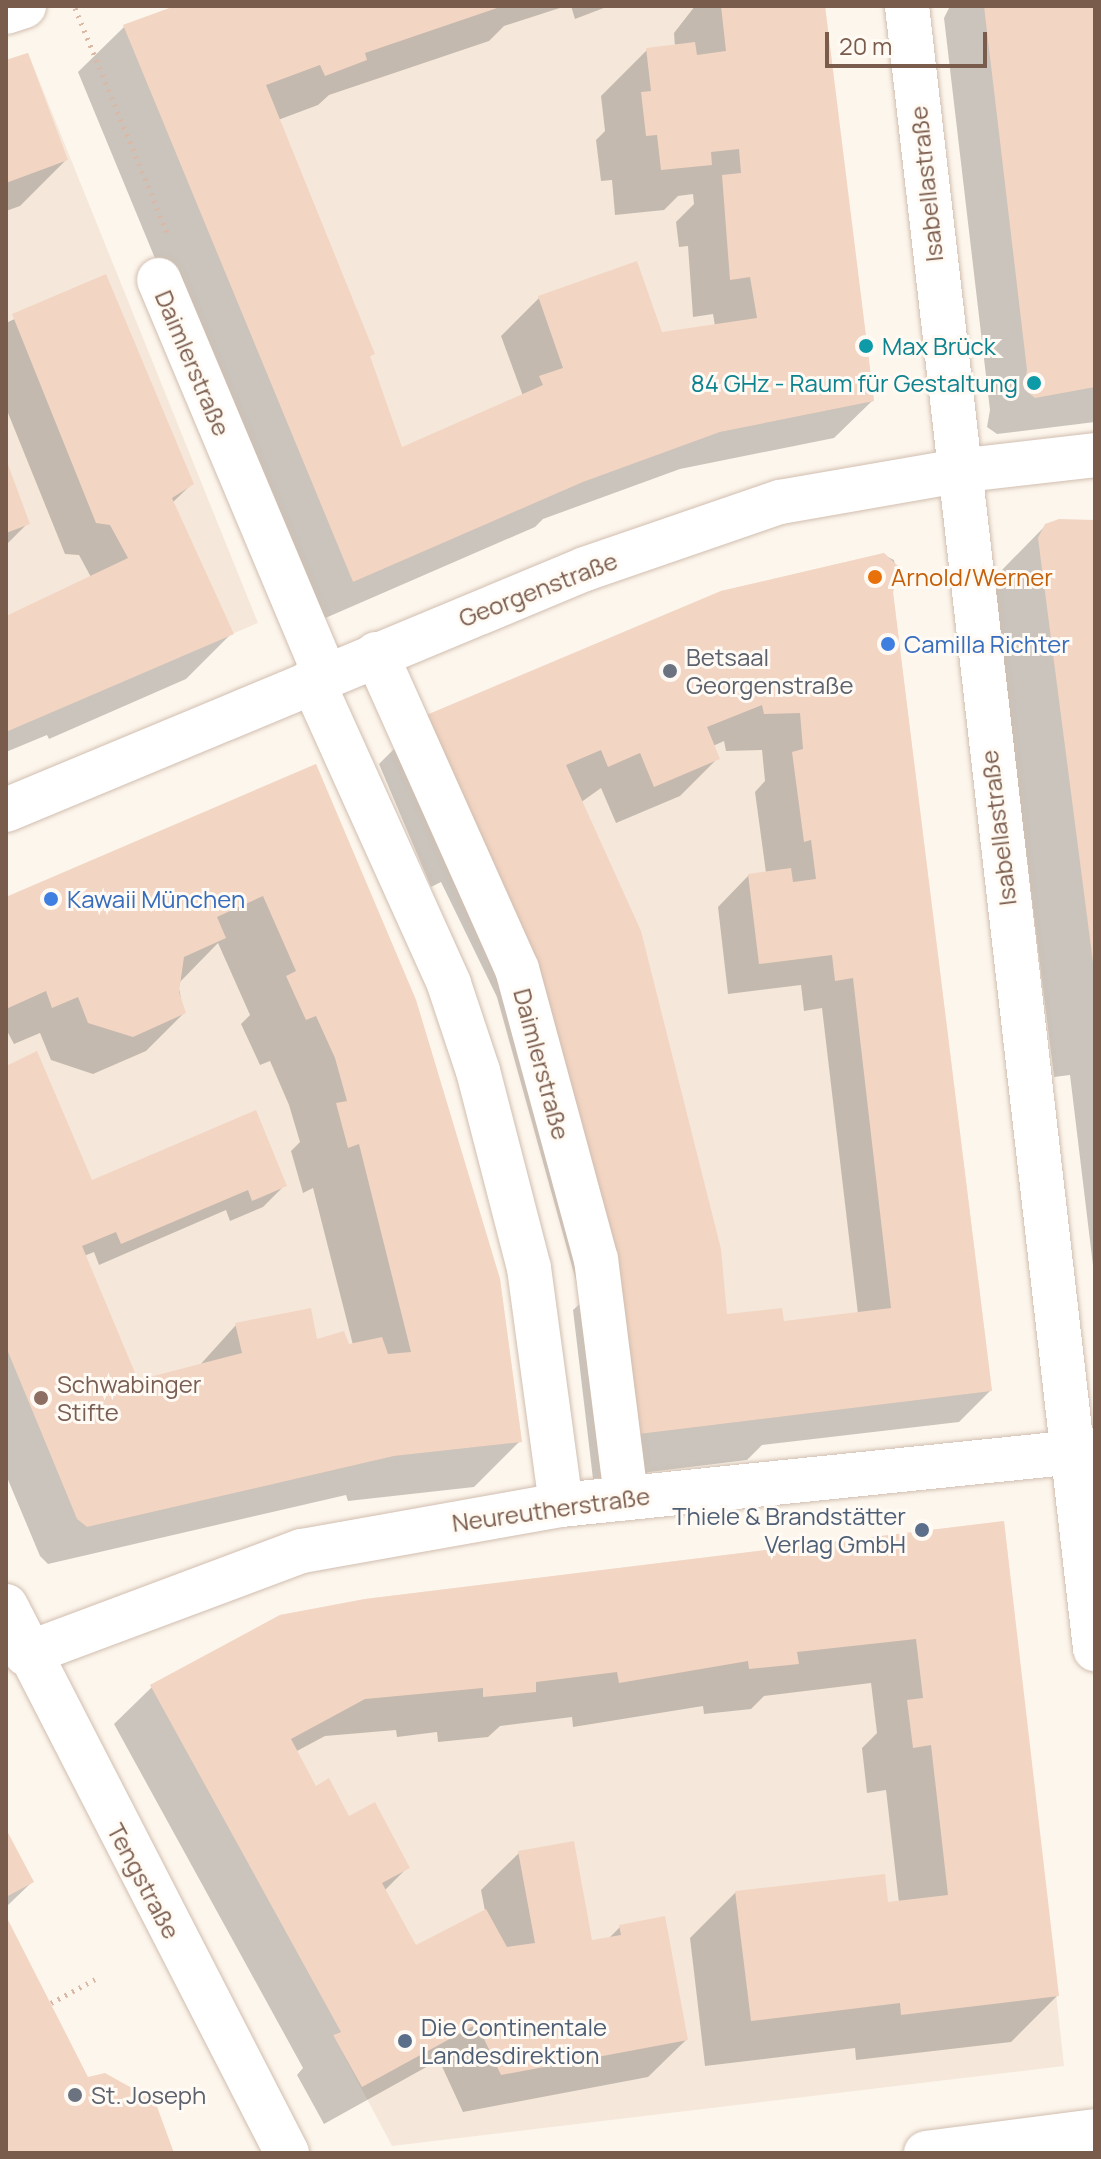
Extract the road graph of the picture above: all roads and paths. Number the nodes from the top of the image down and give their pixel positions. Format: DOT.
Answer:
graph roads {
  1 [pos="24,6"];
  2 [pos="75,6"];
  3 [pos="907,6"];
  4 [pos="6,12"];
  5 [pos="159,280"];
  6 [pos="1095,455"];
  7 [pos="957,471"];
  8 [pos="376,654"];
  9 [pos="318,678"];
  10 [pos="6,810"];
  11 [pos="1083,1451"];
  12 [pos="626,1498"];
  13 [pos="561,1505"];
  14 [pos="6,1606"];
  15 [pos="1095,1649"];
  16 [pos="26,1654"];
  17 [pos="99,1977"];
  18 [pos="51,2003"];
  19 [pos="1095,2131"];
  20 [pos="287,2153"];
  21 [pos="926,2153"];
  1 -- 4 [label="street"];
  2 -- 5 [label="path, Daimlerstraße"];
  3 -- 7 [label="street, Isabellastraße"];
  5 -- 9 [label="street, Daimlerstraße"];
  6 -- 7 [label="street, Georgenstraße"];
  7 -- 8 [label="street, Georgenstraße"];
  7 -- 11 [label="street, Isabellastraße"];
  8 -- 9 [label="street, Georgenstraße"];
  8 -- 12 [label="street, Daimlerstraße"];
  9 -- 10 [label="street, Georgenstraße"];
  9 -- 13 [label="street, Daimlerstraße"];
  11 -- 12 [label="street, Neureutherstraße"];
  11 -- 15 [label="street, Isabellastraße"];
  12 -- 13 [label="street, Neureutherstraße"];
  13 -- 16 [label="street, Neureutherstraße"];
  14 -- 16 [label="street, Tengstraße"];
  16 -- 20 [label="street, Tengstraße"];
  17 -- 18 [label="path"];
  19 -- 21 [label="street"];
}
